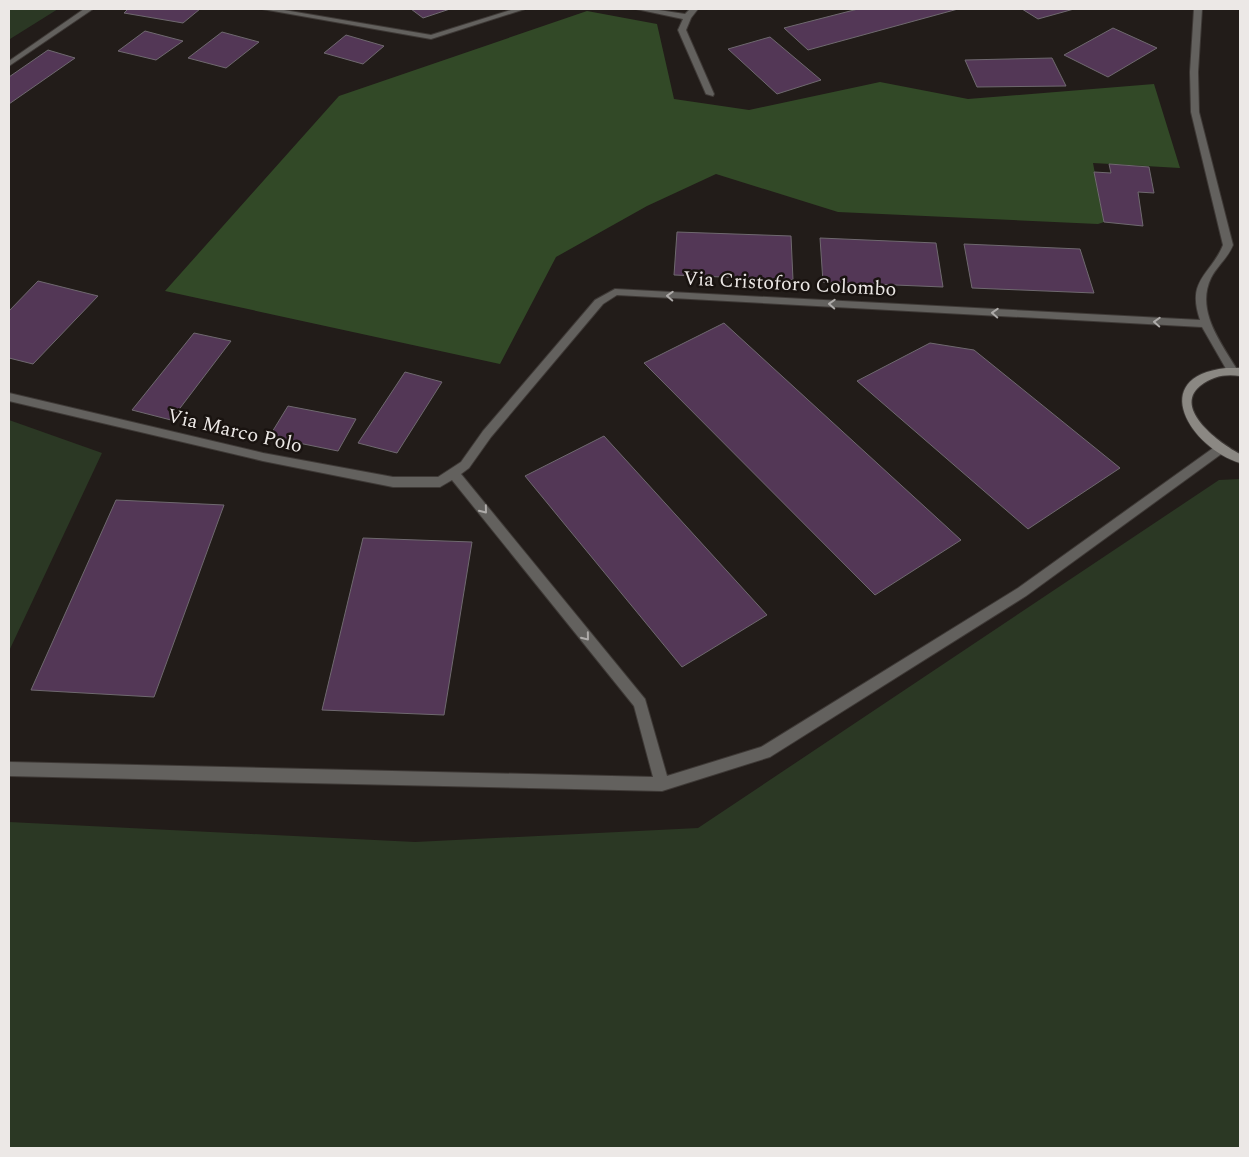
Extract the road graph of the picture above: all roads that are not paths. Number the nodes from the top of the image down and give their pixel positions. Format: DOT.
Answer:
graph roads {
  1 [pos="89,9"];
  2 [pos="266,9"];
  3 [pos="521,9"];
  4 [pos="640,9"];
  5 [pos="694,9"];
  6 [pos="1198,9"];
  7 [pos="687,18"];
  8 [pos="9,64"];
  9 [pos="710,94"];
  10 [pos="1206,324"];
  11 [pos="1237,371"];
  12 [pos="9,397"];
  13 [pos="1220,449"];
  14 [pos="1240,459"];
  15 [pos="453,472"];
  16 [pos="9,769"];
  17 [pos="662,784"];
  1 -- 8 [label="street"];
  2 -- 3 [label="street"];
  4 -- 7 [label="street"];
  5 -- 7 [label="street"];
  6 -- 10 [label="street"];
  7 -- 9 [label="street"];
  10 -- 11 [label="street"];
  10 -- 15 [label="street, Via Cristoforo Colombo, one-way"];
  11 -- 13 [label="street"];
  12 -- 15 [label="street, Via Marco Polo"];
  13 -- 14 [label="street"];
  13 -- 17 [label="street"];
  15 -- 17 [label="street, one-way"];
  16 -- 17 [label="street"];
}
